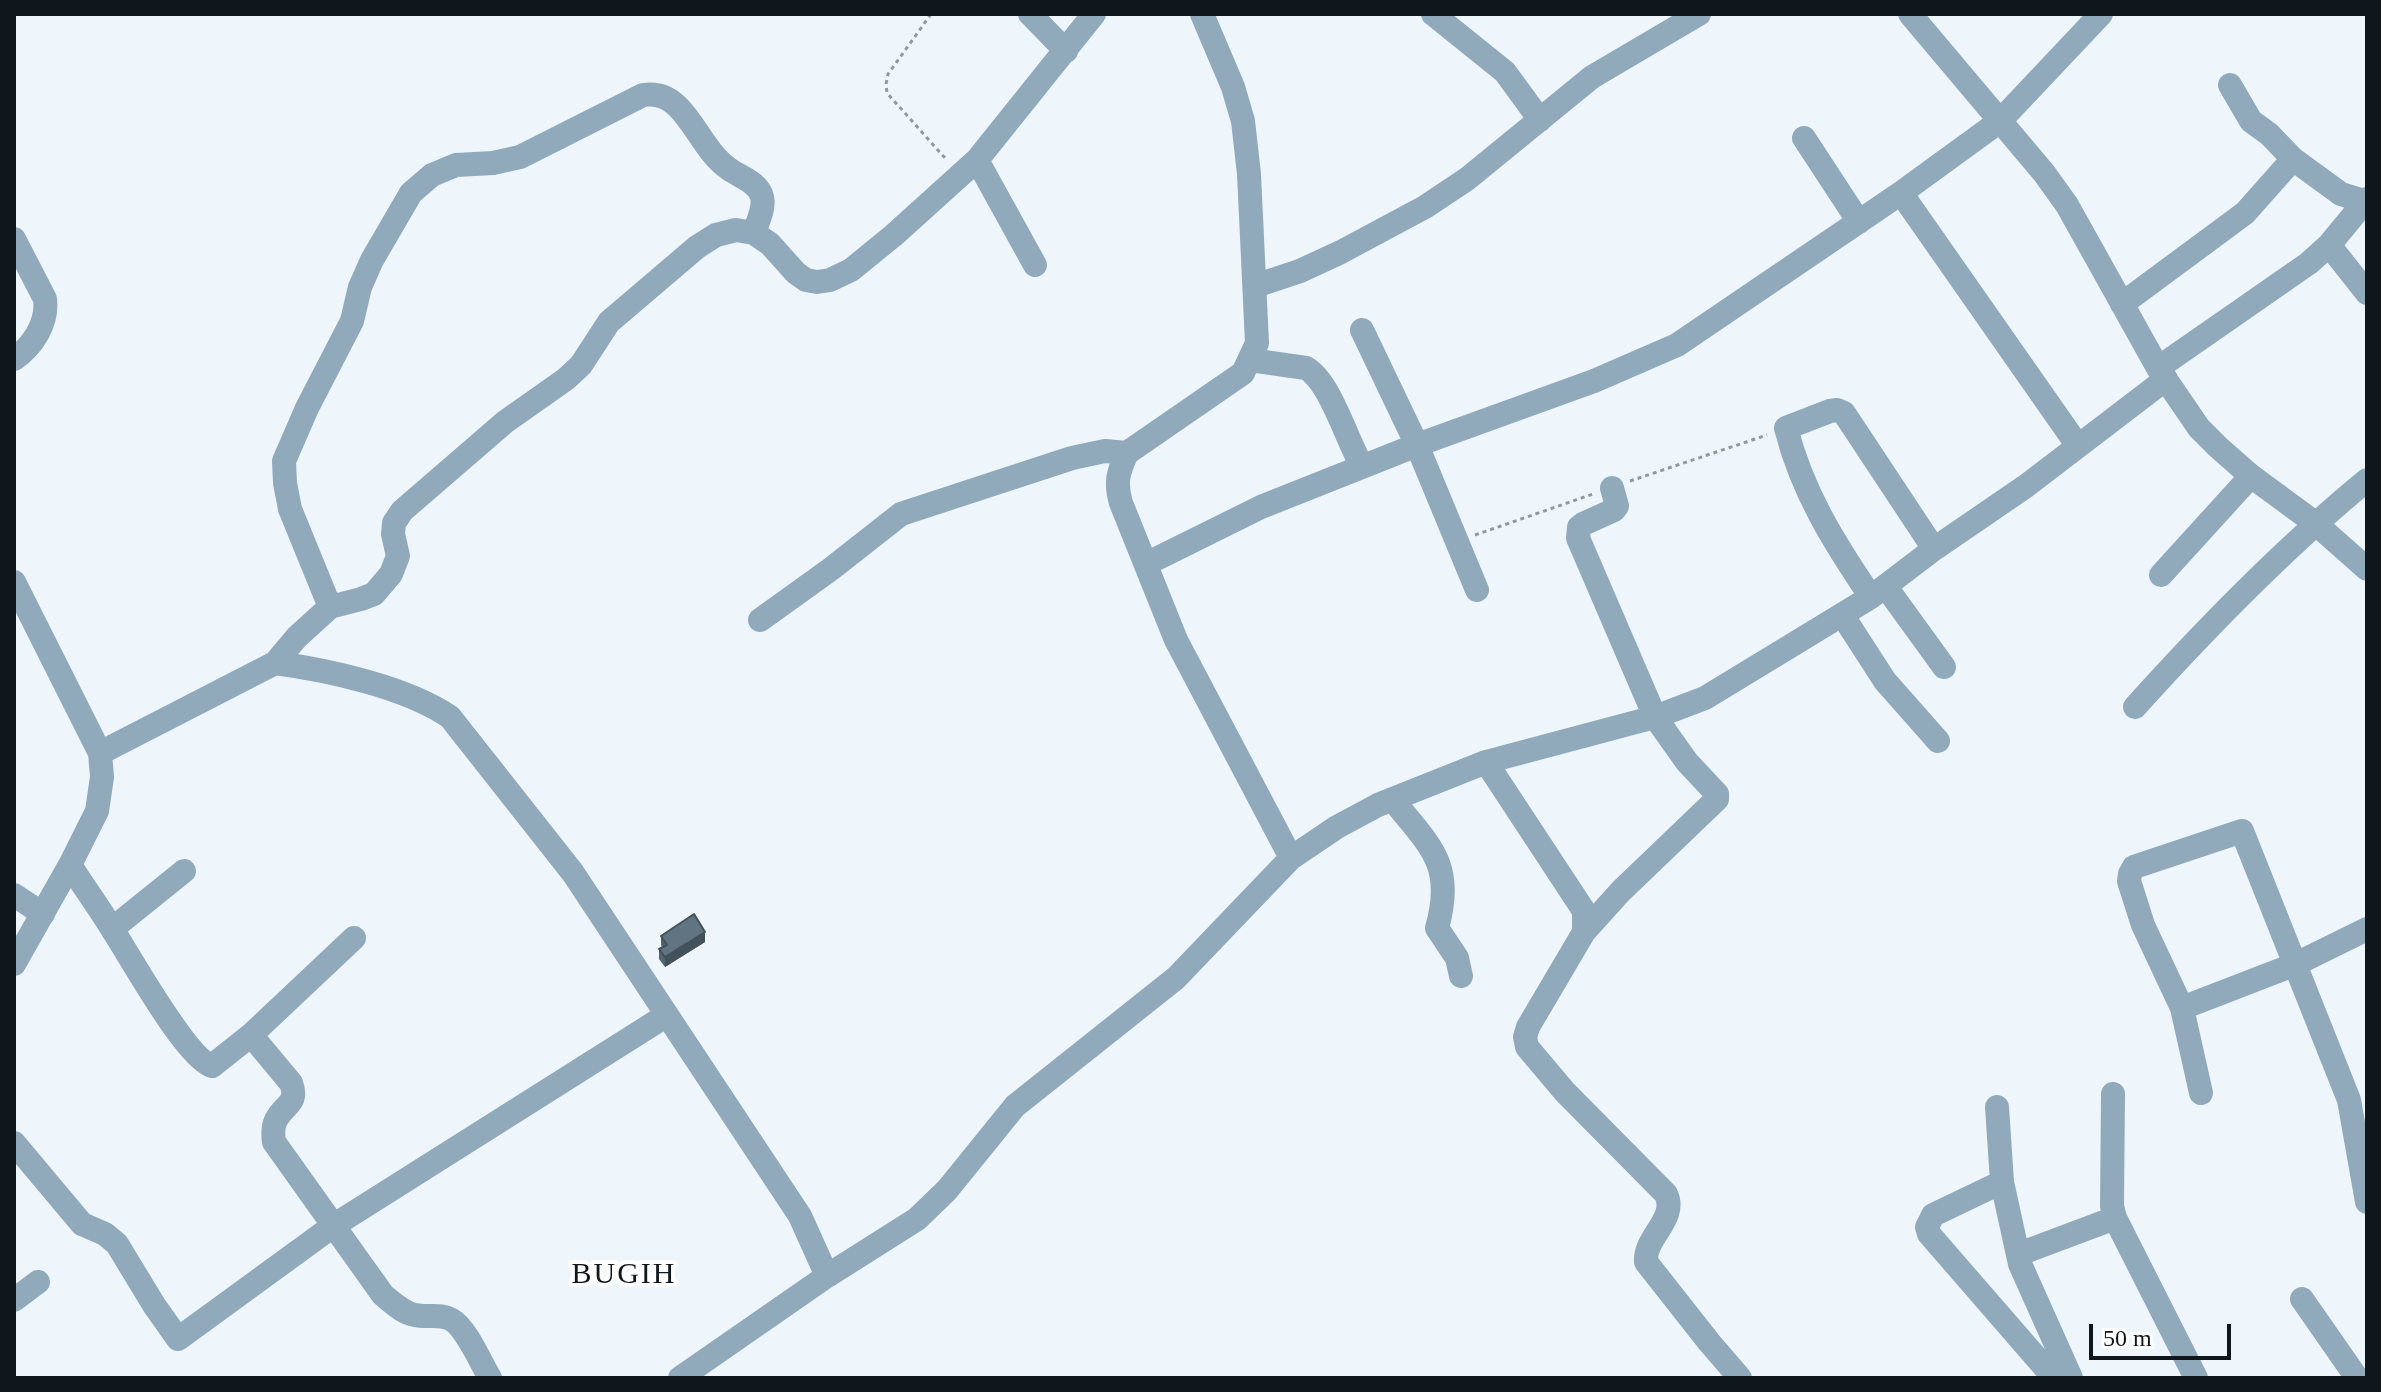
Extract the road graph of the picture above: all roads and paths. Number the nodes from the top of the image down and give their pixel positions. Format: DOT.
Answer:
graph roads {
  1 [pos="931,14"];
  2 [pos="1030,14"];
  3 [pos="1094,14"];
  4 [pos="1202,14"];
  5 [pos="1433,14"];
  6 [pos="1699,14"];
  7 [pos="1910,14"];
  8 [pos="2101,14"];
  9 [pos="1066,51"];
  10 [pos="2230,85"];
  11 [pos="1540,120"];
  12 [pos="2000,121"];
  13 [pos="1804,138"];
  14 [pos="2293,159"];
  15 [pos="969,168"];
  16 [pos="1901,193"];
  17 [pos="2367,201"];
  18 [pos="1859,222"];
  19 [pos="754,233"];
  20 [pos="14,239"];
  21 [pos="2329,245"];
  22 [pos="1035,265"];
  23 [pos="1255,286"];
  24 [pos="2367,293"];
  25 [pos="2122,304"];
  26 [pos="1362,330"];
  27 [pos="14,359"];
  28 [pos="1250,360"];
  29 [pos="2162,374"];
  30 [pos="1417,445"];
  31 [pos="2078,446"];
  32 [pos="1127,453"];
  33 [pos="1362,466"];
  34 [pos="2251,476"];
  35 [pos="2367,480"];
  36 [pos="1612,488"];
  37 [pos="2315,523"];
  38 [pos="1934,549"];
  39 [pos="1146,564"];
  40 [pos="2367,569"];
  41 [pos="2161,575"];
  42 [pos="14,582"];
  43 [pos="1477,590"];
  44 [pos="1878,592"];
  45 [pos="330,607"];
  46 [pos="1843,616"];
  47 [pos="760,620"];
  48 [pos="275,663"];
  49 [pos="1944,667"];
  50 [pos="2135,707"];
  51 [pos="1655,717"];
  52 [pos="1938,741"];
  53 [pos="100,753"];
  54 [pos="1486,762"];
  55 [pos="1392,799"];
  56 [pos="1291,858"];
  57 [pos="70,865"];
  58 [pos="184,871"];
  59 [pos="14,895"];
  60 [pos="43,914"];
  61 [pos="112,929"];
  62 [pos="2367,929"];
  63 [pos="1584,932"];
  64 [pos="354,938"];
  65 [pos="14,964"];
  66 [pos="2296,964"];
  67 [pos="1461,976"];
  68 [pos="2182,1008"];
  69 [pos="667,1015"];
  70 [pos="251,1035"];
  71 [pos="2201,1093"];
  72 [pos="2113,1094"];
  73 [pos="1997,1107"];
  74 [pos="14,1143"];
  75 [pos="2002,1182"];
  76 [pos="2367,1202"];
  77 [pos="2115,1218"];
  78 [pos="333,1226"];
  79 [pos="2019,1254"];
  80 [pos="827,1276"];
  81 [pos="38,1282"];
  82 [pos="2302,1299"];
  83 [pos="14,1300"];
  84 [pos="490,1378"];
  85 [pos="680,1378"];
  86 [pos="1740,1378"];
  87 [pos="2054,1378"];
  88 [pos="2071,1378"];
  89 [pos="2196,1378"];
  90 [pos="2357,1378"];
  1 -- 15 [label="path"];
  2 -- 9 [label="street"];
  3 -- 9 [label="street"];
  4 -- 23 [label="street"];
  5 -- 11 [label="street"];
  6 -- 11 [label="street"];
  7 -- 12 [label="street"];
  8 -- 12 [label="street"];
  9 -- 15 [label="street"];
  10 -- 14 [label="street"];
  11 -- 23 [label="street"];
  12 -- 16 [label="street"];
  12 -- 25 [label="street"];
  13 -- 18 [label="street"];
  14 -- 17 [label="street"];
  14 -- 25 [label="street"];
  15 -- 19 [label="street"];
  15 -- 22 [label="street"];
  16 -- 18 [label="street"];
  16 -- 31 [label="street"];
  17 -- 21 [label="street"];
  18 -- 30 [label="street"];
  19 -- 45 [label="street"];
  19 -- 45 [label="street"];
  20 -- 27 [label="street"];
  21 -- 24 [label="street"];
  21 -- 29 [label="street"];
  23 -- 28 [label="street"];
  25 -- 29 [label="street"];
  26 -- 30 [label="street"];
  28 -- 32 [label="street"];
  28 -- 33 [label="street"];
  29 -- 31 [label="street"];
  29 -- 34 [label="street"];
  30 -- 33 [label="street"];
  30 -- 43 [label="street"];
  31 -- 38 [label="street"];
  32 -- 39 [label="street"];
  32 -- 47 [label="street"];
  33 -- 39 [label="street"];
  34 -- 37 [label="street"];
  34 -- 41 [label="street"];
  35 -- 37 [label="street"];
  36 -- 51 [label="street"];
  37 -- 40 [label="street"];
  37 -- 50 [label="street"];
  38 -- 44 [label="street"];
  38 -- 44 [label="street"];
  39 -- 56 [label="street"];
  42 -- 53 [label="street"];
  44 -- 46 [label="street"];
  44 -- 49 [label="street"];
  45 -- 48 [label="street"];
  46 -- 51 [label="street"];
  46 -- 52 [label="street"];
  48 -- 53 [label="street"];
  48 -- 69 [label="street"];
  51 -- 54 [label="street"];
  51 -- 63 [label="street"];
  53 -- 57 [label="street"];
  54 -- 55 [label="street"];
  54 -- 63 [label="street"];
  55 -- 56 [label="street"];
  55 -- 67 [label="street"];
  56 -- 80 [label="street"];
  57 -- 60 [label="street"];
  57 -- 61 [label="street"];
  58 -- 61 [label="street"];
  59 -- 60 [label="street"];
  60 -- 65 [label="street"];
  61 -- 70 [label="street"];
  62 -- 66 [label="street"];
  63 -- 86 [label="street"];
  64 -- 70 [label="street"];
  66 -- 68 [label="street"];
  66 -- 68 [label="street"];
  66 -- 76 [label="street"];
  68 -- 71 [label="street"];
  69 -- 78 [label="street"];
  69 -- 80 [label="street"];
  70 -- 78 [label="street"];
  72 -- 77 [label="street"];
  73 -- 75 [label="street"];
  74 -- 78 [label="street"];
  75 -- 79 [label="street"];
  75 -- 87 [label="street"];
  77 -- 79 [label="street"];
  77 -- 89 [label="street"];
  78 -- 84 [label="street"];
  79 -- 88 [label="street"];
  80 -- 85 [label="street"];
  81 -- 83 [label="street"];
  82 -- 90 [label="street"];
}
